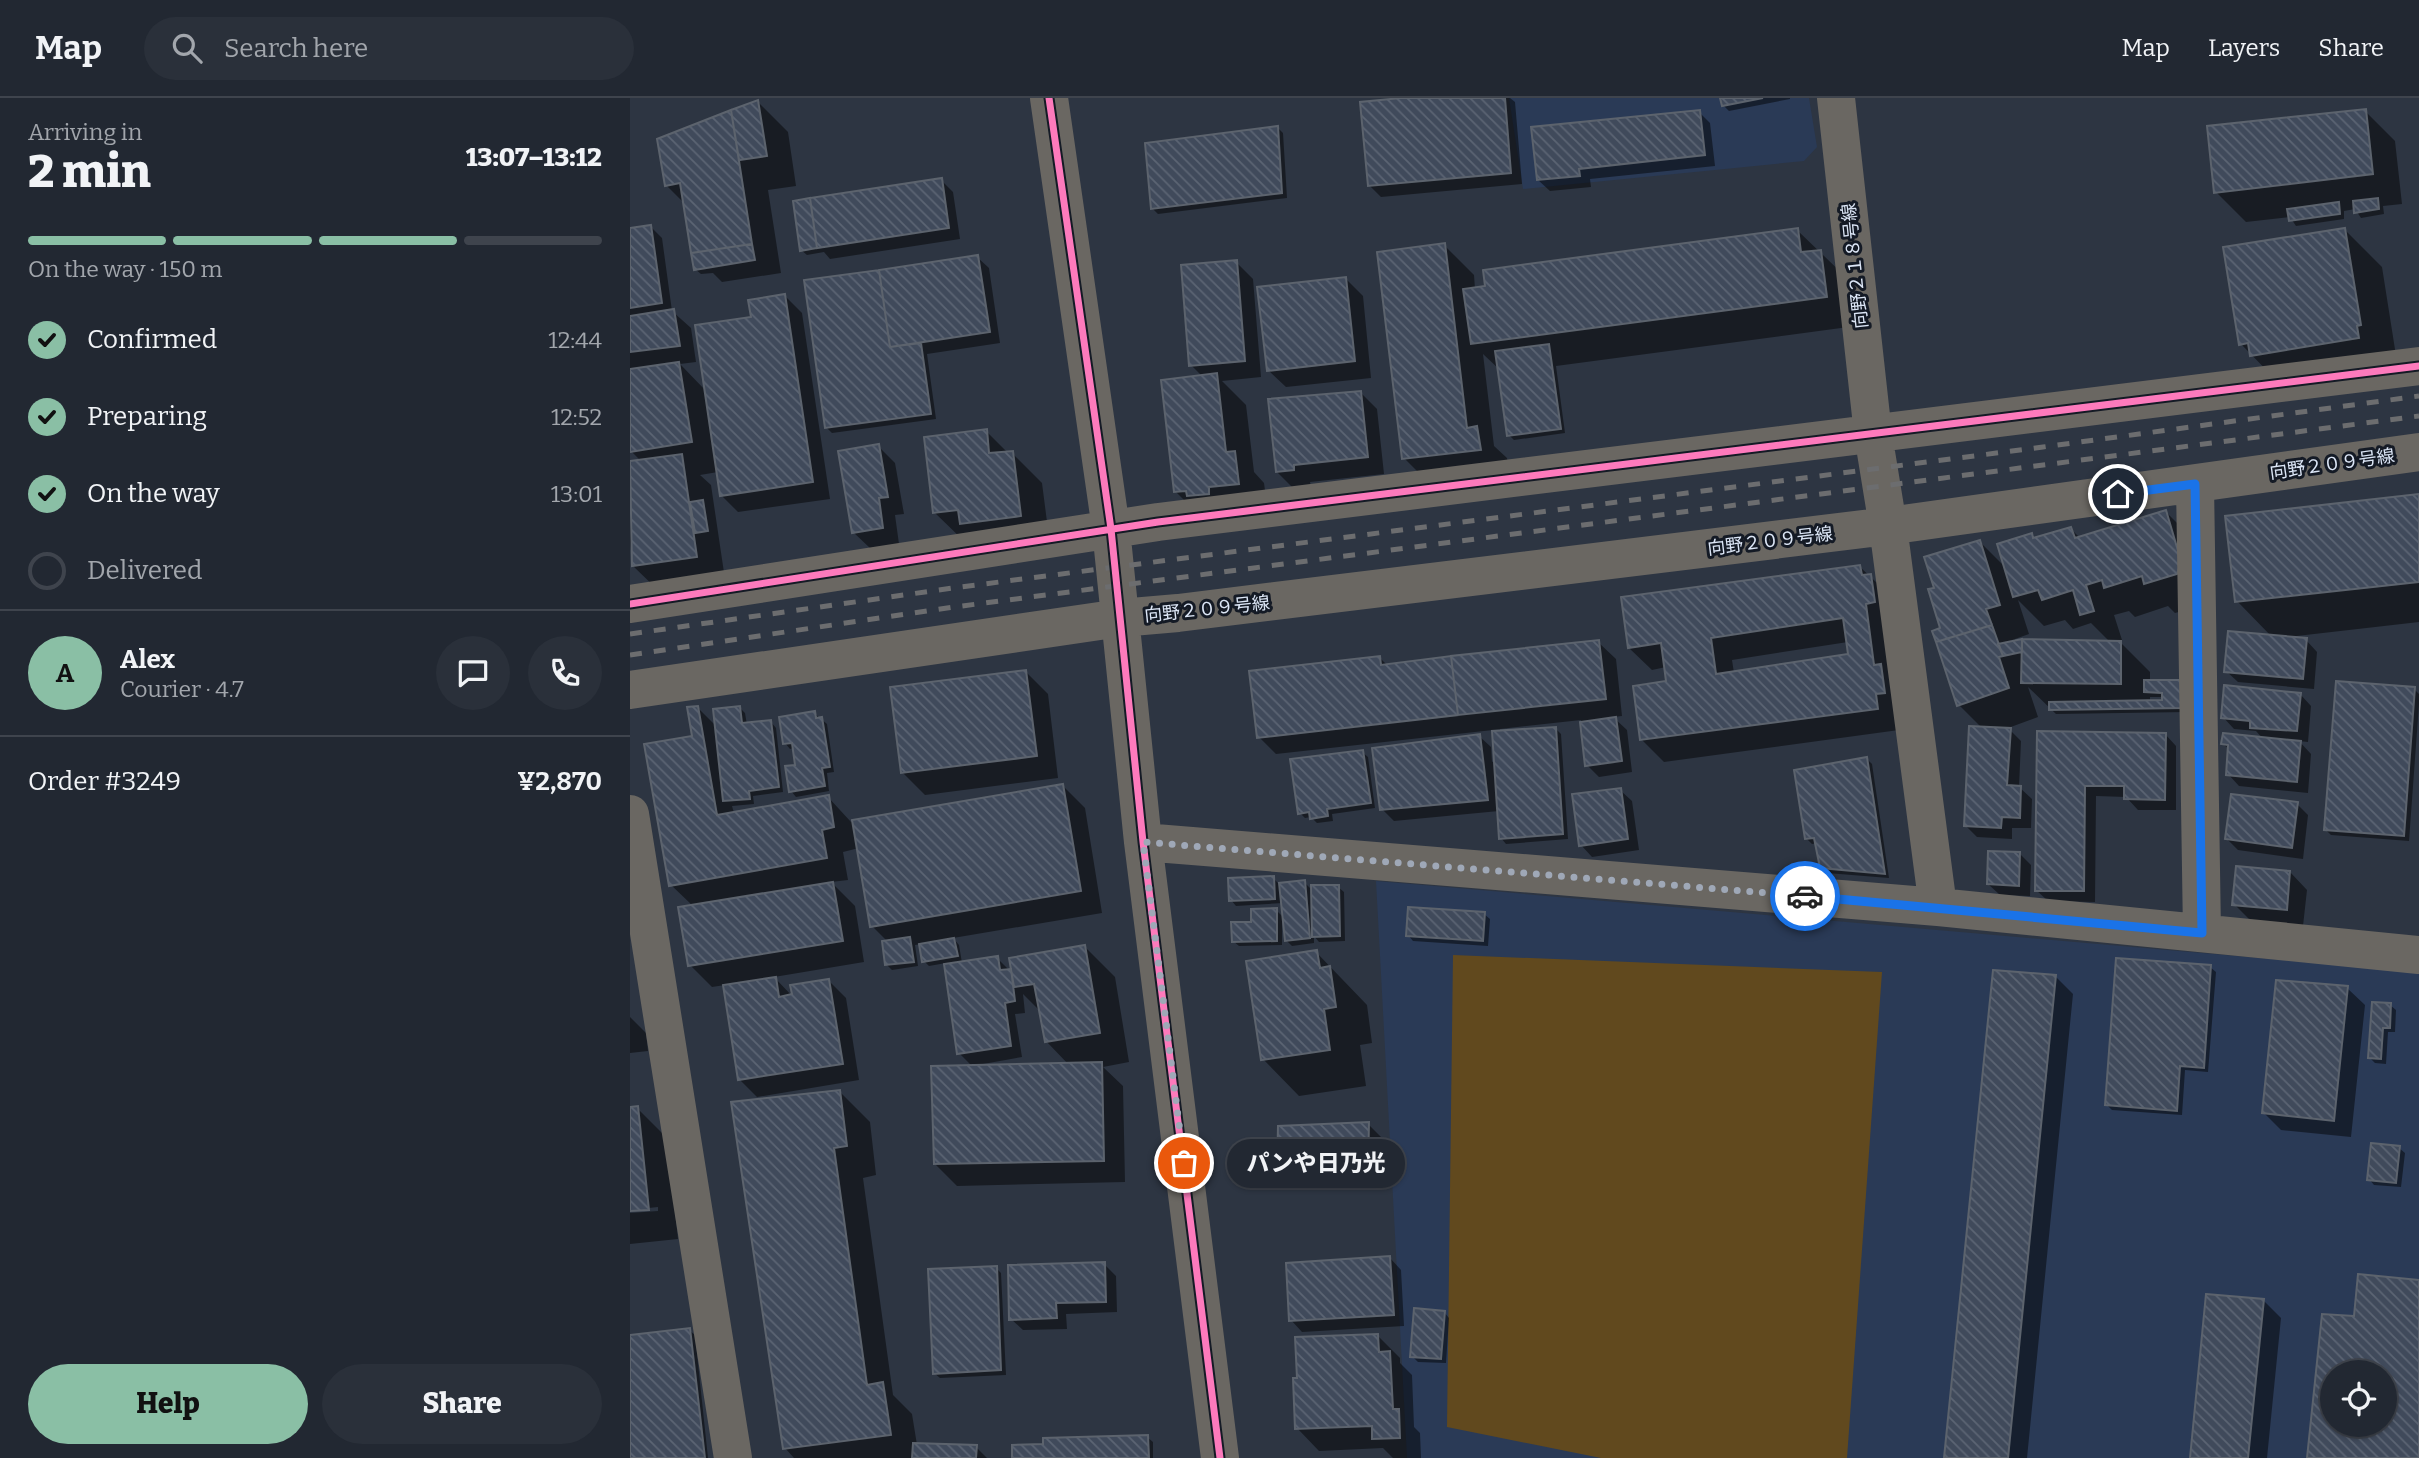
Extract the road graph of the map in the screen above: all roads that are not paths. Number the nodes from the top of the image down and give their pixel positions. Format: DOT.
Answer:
graph roads {
  1 [pos="1049,98"];
  2 [pos="1836,98"];
  3 [pos="2419,366"];
  4 [pos="1873,434"];
  5 [pos="2419,452"];
  6 [pos="2195,484"];
  7 [pos="1888,526"];
  8 [pos="1111,529"];
  9 [pos="630,604"];
  10 [pos="1120,618"];
  11 [pos="630,690"];
  12 [pos="630,814"];
  13 [pos="1143,842"];
  14 [pos="1938,907"];
  15 [pos="2202,933"];
  16 [pos="2419,955"];
  17 [pos="733,1458"];
  18 [pos="1220,1458"];
  1 -- 8 [label="street"];
  2 -- 4 [label="street, 向野２１８号線"];
  3 -- 4 [label="street"];
  4 -- 7 [label="street, 向野２１８号線"];
  4 -- 8 [label="street"];
  5 -- 6 [label="street, 向野２０９号線"];
  6 -- 7 [label="street, 向野２０９号線"];
  6 -- 15 [label="street"];
  7 -- 10 [label="street, 向野２０９号線"];
  7 -- 14 [label="street, 向野２１８号線"];
  8 -- 9 [label="street"];
  8 -- 10 [label="street"];
  10 -- 11 [label="street, 向野２０９号線"];
  10 -- 13 [label="street"];
  12 -- 17 [label="street"];
  13 -- 14 [label="street"];
  13 -- 18 [label="street"];
  14 -- 15 [label="street"];
  15 -- 16 [label="street"];
}
